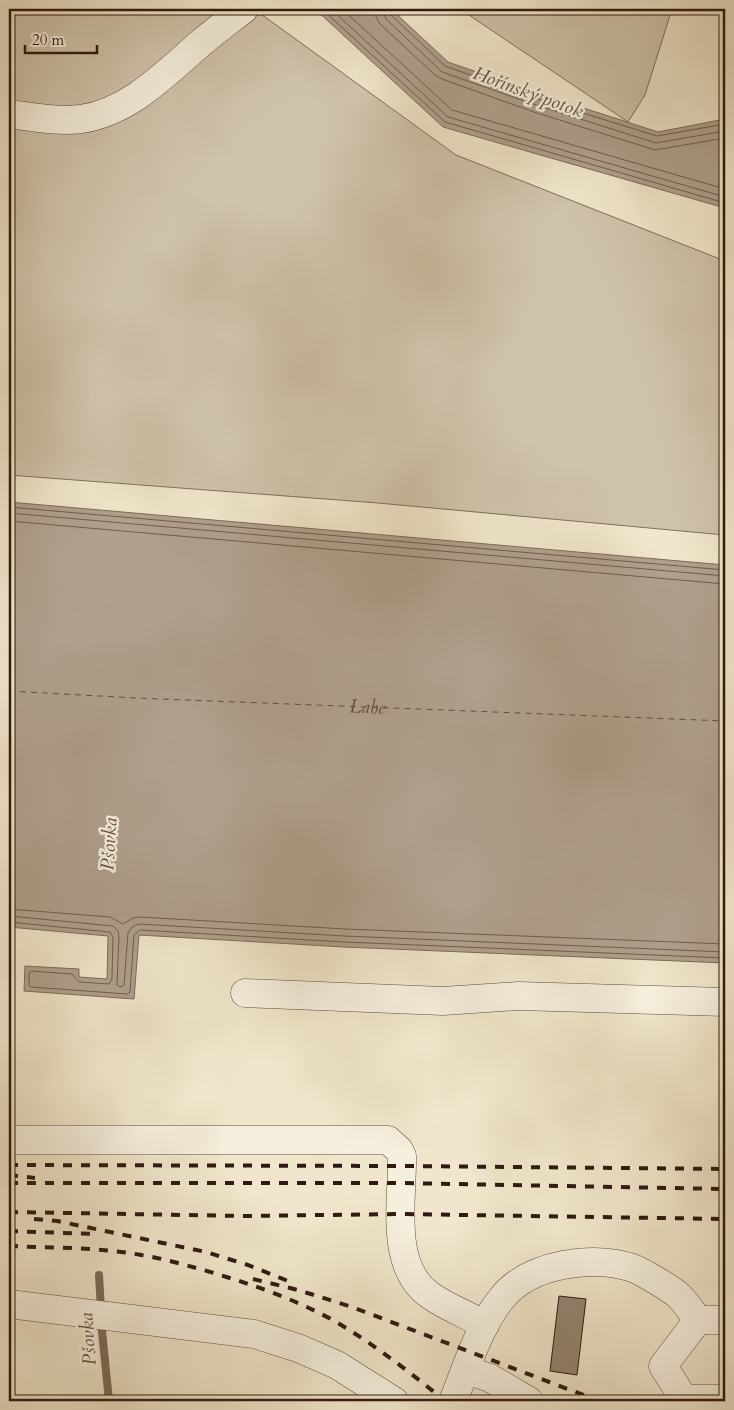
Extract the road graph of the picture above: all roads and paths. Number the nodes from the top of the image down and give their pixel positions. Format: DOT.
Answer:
graph roads {
  1 [pos="244,9"];
  2 [pos="9,114"];
  3 [pos="244,992"];
  4 [pos="725,1002"];
  5 [pos="9,1140"];
  6 [pos="9,1304"];
  7 [pos="698,1320"];
  8 [pos="725,1320"];
  9 [pos="485,1325"];
  10 [pos="466,1370"];
  11 [pos="725,1399"];
  12 [pos="394,1401"];
  13 [pos="453,1401"];
  14 [pos="529,1401"];
  1 -- 2 [label="lane"];
  3 -- 4 [label="lane"];
  5 -- 9 [label="lane"];
  6 -- 12 [label="lane"];
  7 -- 8 [label="lane"];
  7 -- 9 [label="lane"];
  7 -- 11 [label="lane"];
  9 -- 10 [label="lane"];
  10 -- 13 [label="lane"];
  10 -- 14 [label="lane"];
}
